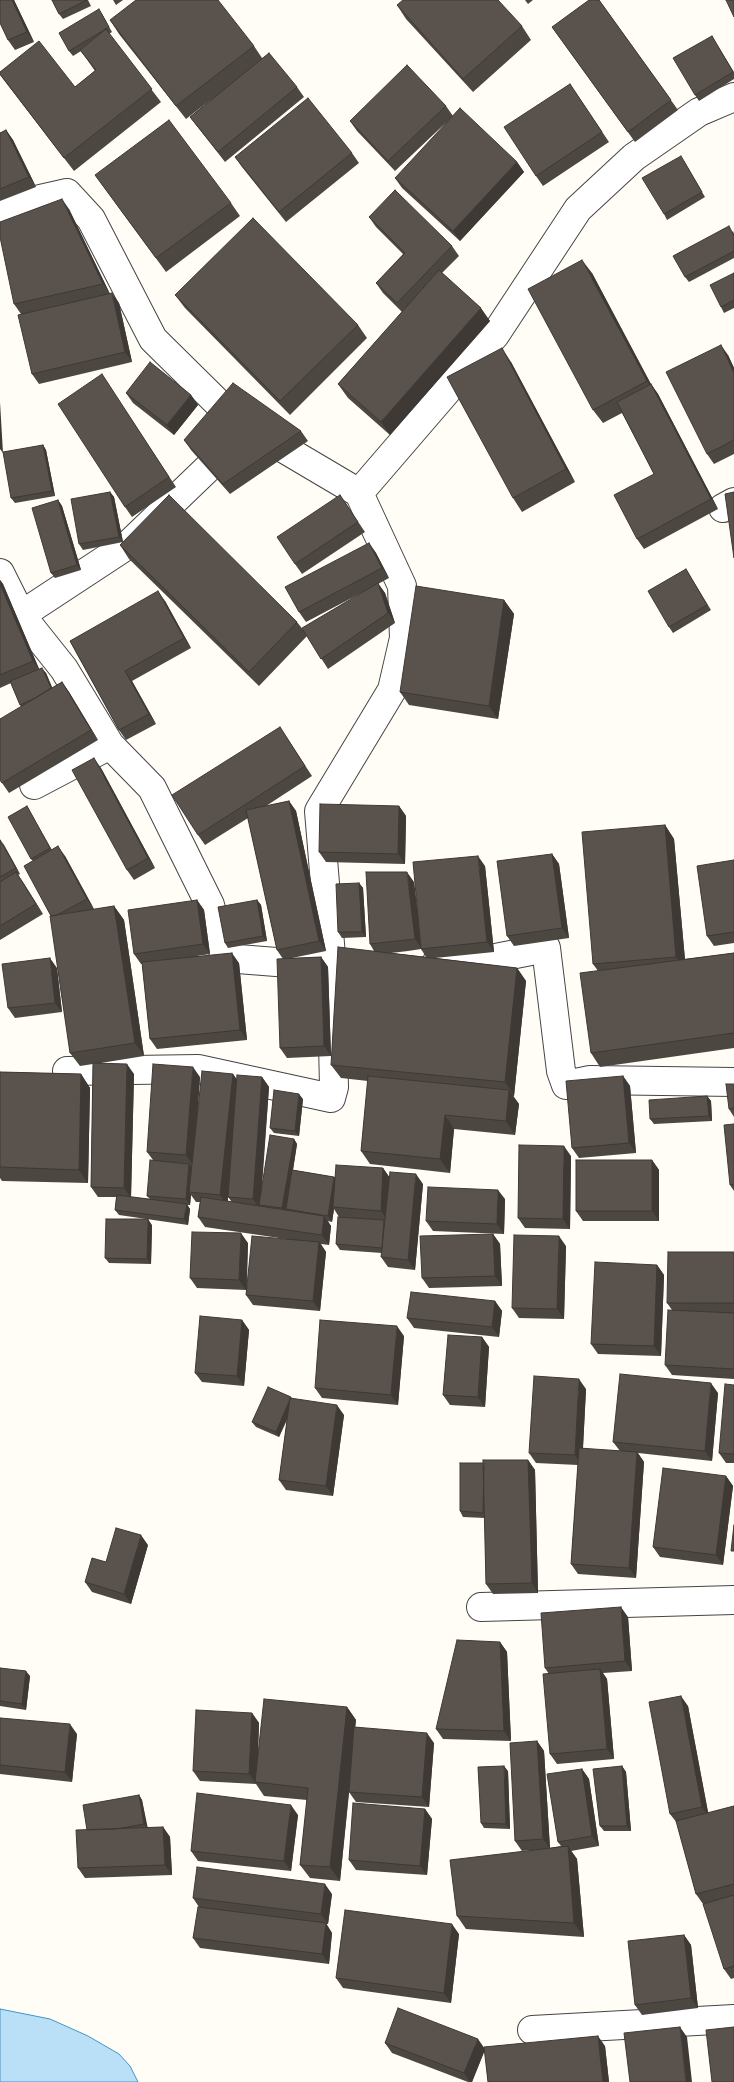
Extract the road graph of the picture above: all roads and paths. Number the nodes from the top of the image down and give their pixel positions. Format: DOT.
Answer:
graph roads {
  1 [pos="734,96"];
  2 [pos="0,208"];
  3 [pos="249,428"];
  4 [pos="359,493"];
  5 [pos="0,573"];
  6 [pos="21,615"];
  7 [pos="110,745"];
  8 [pos="34,785"];
  9 [pos="331,956"];
  10 [pos="358,958"];
  11 [pos="412,961"];
  12 [pos="67,1071"];
  13 [pos="734,1082"];
  14 [pos="734,1600"];
  15 [pos="481,1607"];
  16 [pos="734,2019"];
  17 [pos="532,2030"];
  1 -- 4 [label="street"];
  2 -- 3 [label="street"];
  3 -- 4 [label="street"];
  3 -- 6 [label="street"];
  4 -- 9 [label="street"];
  5 -- 6 [label="street"];
  6 -- 7 [label="street"];
  7 -- 8 [label="street"];
  7 -- 9 [label="street"];
  9 -- 10 [label="street"];
  9 -- 12 [label="street"];
  11 -- 13 [label="street"];
  14 -- 15 [label="street"];
  16 -- 17 [label="street"];
}
